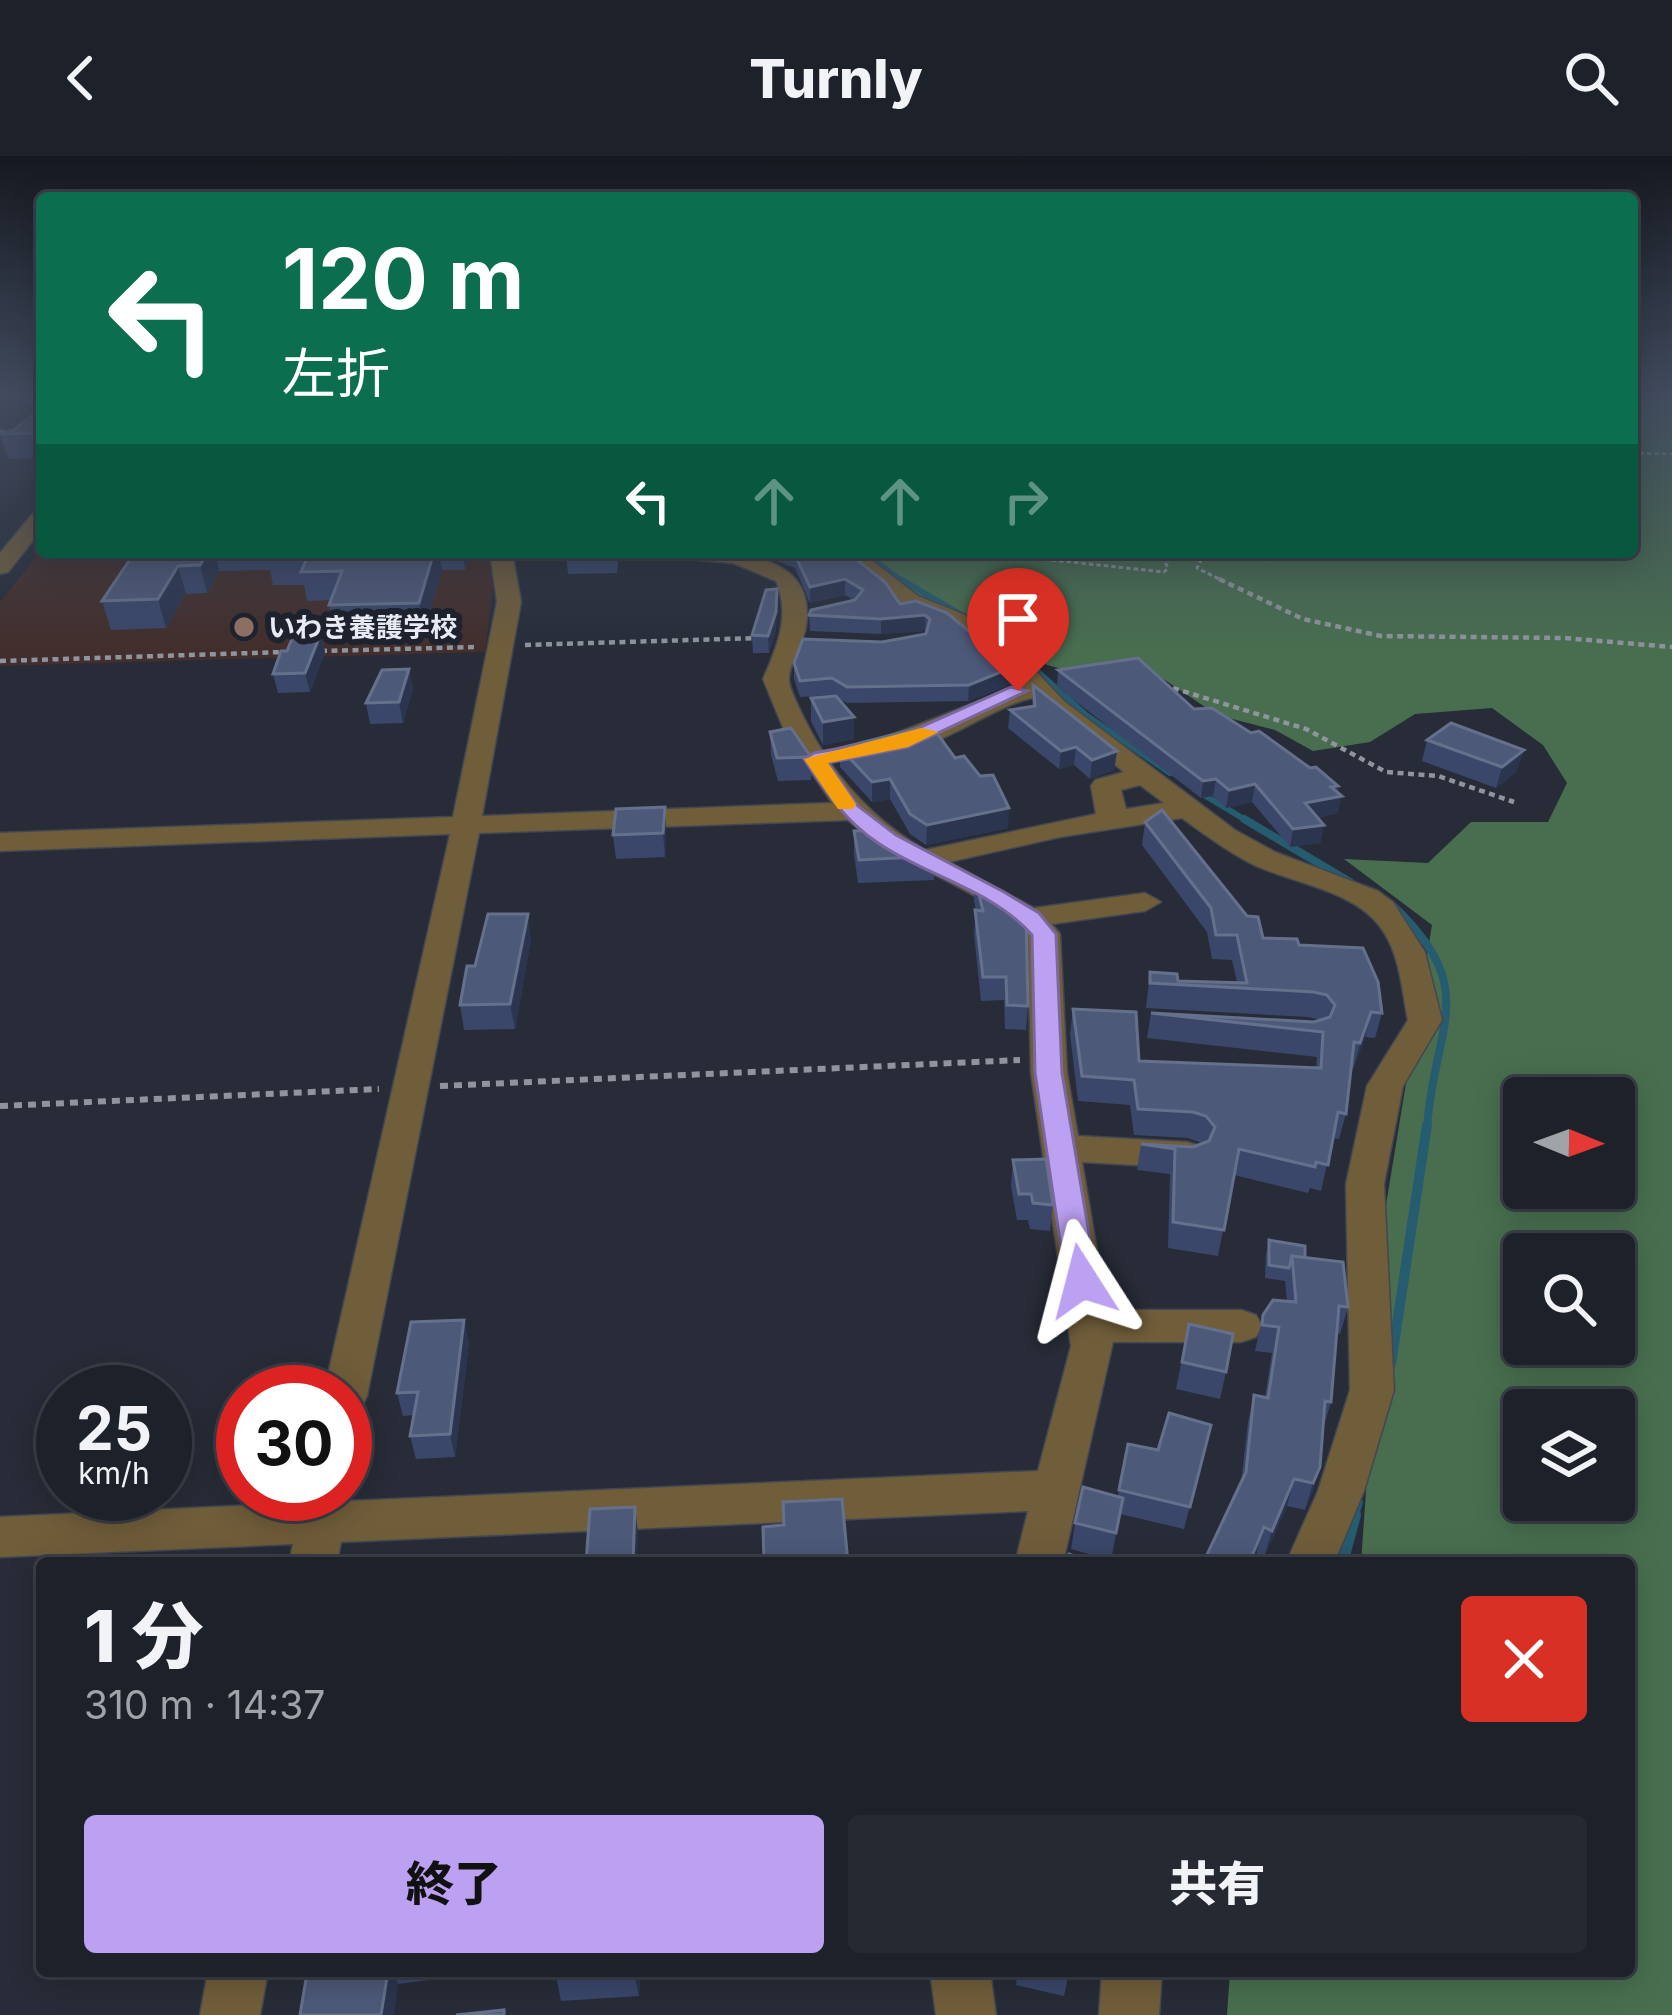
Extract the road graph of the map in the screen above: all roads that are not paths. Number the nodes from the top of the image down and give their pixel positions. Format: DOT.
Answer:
graph roads {
  1 [pos="36,525"];
  2 [pos="36,527"];
  3 [pos="0,531"];
  4 [pos="502,558"];
  5 [pos="739,558"];
  6 [pos="855,558"];
  7 [pos="0,567"];
  8 [pos="1038,689"];
  9 [pos="814,759"];
  10 [pos="1146,776"];
  11 [pos="1188,808"];
  12 [pos="850,811"];
  13 [pos="1109,820"];
  14 [pos="464,825"];
  15 [pos="0,842"];
  16 [pos="920,860"];
  17 [pos="1145,902"];
  18 [pos="1030,918"];
  19 [pos="1060,1148"];
  20 [pos="1186,1155"];
  21 [pos="1089,1326"];
  22 [pos="1241,1326"];
  23 [pos="352,1365"];
  24 [pos="1055,1490"];
  25 [pos="320,1526"];
  26 [pos="0,1537"];
  27 [pos="1040,1557"];
  28 [pos="1313,1557"];
  29 [pos="237,1977"];
  30 [pos="961,1977"];
  31 [pos="1132,1977"];
  32 [pos="230,2015"];
  33 [pos="967,2015"];
  34 [pos="1129,2015"];
  1 -- 3 [label="street"];
  2 -- 7 [label="street"];
  4 -- 14 [label="street"];
  5 -- 9 [label="street"];
  6 -- 8 [label="street"];
  8 -- 9 [label="street"];
  8 -- 10 [label="street"];
  9 -- 12 [label="street"];
  10 -- 11 [label="street"];
  10 -- 13 [label="street"];
  11 -- 13 [label="street"];
  11 -- 28 [label="street"];
  12 -- 14 [label="street"];
  12 -- 16 [label="street"];
  13 -- 16 [label="street"];
  14 -- 15 [label="street"];
  14 -- 23 [label="street"];
  16 -- 18 [label="street"];
  17 -- 18 [label="street"];
  18 -- 19 [label="street"];
  19 -- 20 [label="street"];
  19 -- 21 [label="street"];
  21 -- 22 [label="street"];
  21 -- 24 [label="street"];
  24 -- 25 [label="street"];
  24 -- 27 [label="street"];
  25 -- 26 [label="street"];
  29 -- 32 [label="street"];
  30 -- 33 [label="street"];
  31 -- 34 [label="street"];
}
